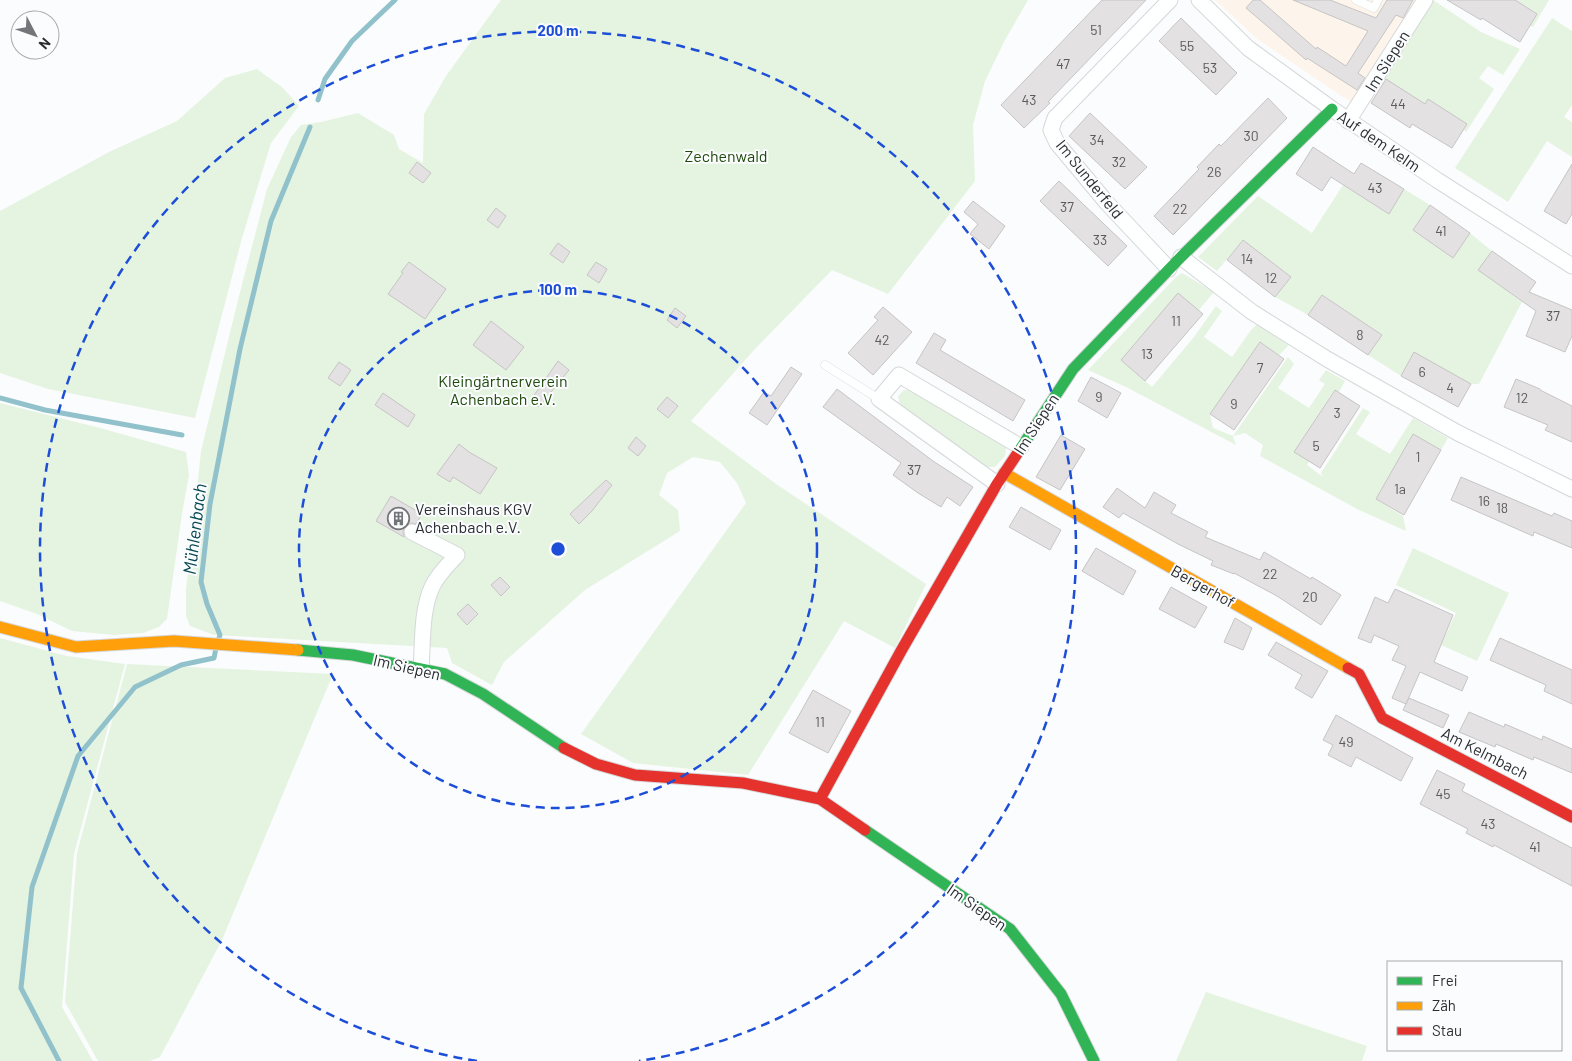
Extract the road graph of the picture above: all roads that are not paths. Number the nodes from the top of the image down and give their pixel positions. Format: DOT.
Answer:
graph roads {
  1 [pos="1170,0"];
  2 [pos="1356,0"];
  3 [pos="1378,0"];
  4 [pos="1425,0"];
  5 [pos="1206,3"];
  6 [pos="1332,109"];
  7 [pos="1348,121"];
  8 [pos="1181,257"];
  9 [pos="1570,259"];
  10 [pos="1169,269"];
  11 [pos="825,365"];
  12 [pos="879,399"];
  13 [pos="1021,448"];
  14 [pos="1000,478"];
  15 [pos="1572,489"];
  16 [pos="412,532"];
  17 [pos="0,627"];
  18 [pos="421,669"];
  19 [pos="1382,718"];
  20 [pos="820,799"];
  21 [pos="1572,817"];
  22 [pos="1092,1059"];
  1 -- 10 [label="street, Im Sunderfeld"];
  2 -- 3 [label="lane"];
  4 -- 7 [label="street, Im Siepen"];
  5 -- 6 [label="street, Auf dem Kelm"];
  6 -- 7 [label="street, Auf dem Kelm"];
  6 -- 8 [label="street, Im Siepen"];
  7 -- 9 [label="street, Auf dem Kelm"];
  8 -- 10 [label="street, Im Siepen"];
  8 -- 15 [label="street"];
  10 -- 13 [label="street, Im Siepen"];
  11 -- 12 [label="lane"];
  12 -- 13 [label="street"];
  12 -- 14 [label="street, Bergerhof"];
  13 -- 14 [label="street, Im Siepen"];
  14 -- 19 [label="street, Bergerhof"];
  14 -- 20 [label="street, Im Siepen"];
  16 -- 18 [label="street"];
  17 -- 18 [label="street, Im Siepen"];
  18 -- 20 [label="street, Im Siepen"];
  19 -- 21 [label="street, Am Kelmbach"];
  20 -- 22 [label="street, Im Siepen"];
}
